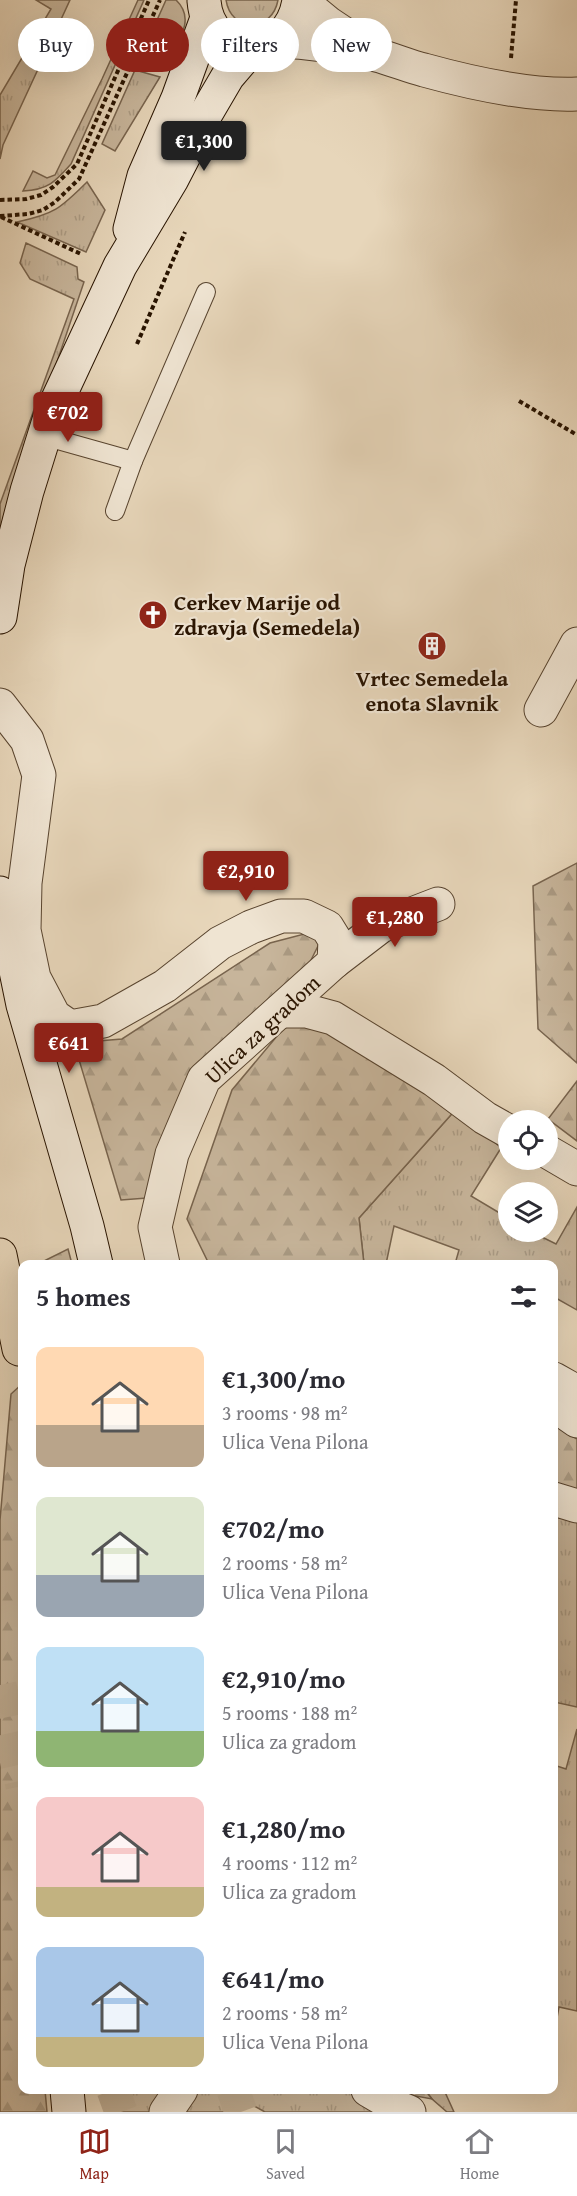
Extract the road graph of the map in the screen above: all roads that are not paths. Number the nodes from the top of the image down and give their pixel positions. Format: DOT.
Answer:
graph roads {
  1 [pos="300,0"];
  2 [pos="206,9"];
  3 [pos="296,18"];
  4 [pos="322,18"];
  5 [pos="392,60"];
  6 [pos="232,72"];
  7 [pos="577,94"];
  8 [pos="120,266"];
  9 [pos="206,292"];
  10 [pos="44,436"];
  11 [pos="133,461"];
  12 [pos="115,510"];
  13 [pos="0,617"];
  14 [pos="577,644"];
  15 [pos="0,705"];
  16 [pos="541,710"];
  17 [pos="0,893"];
  18 [pos="438,904"];
  19 [pos="334,962"];
  20 [pos="280,1011"];
  21 [pos="498,1125"];
  22 [pos="558,1158"];
  23 [pos="577,1169"];
  24 [pos="0,1255"];
  25 [pos="95,1260"];
  26 [pos="162,1260"];
  27 [pos="18,1344"];
  28 [pos="558,1381"];
  29 [pos="577,1392"];
  30 [pos="558,1409"];
  31 [pos="577,1421"];
  32 [pos="558,1500"];
  33 [pos="577,1506"];
  34 [pos="67,2094"];
  35 [pos="178,2094"];
  36 [pos="375,2094"];
  37 [pos="69,2112"];
  38 [pos="166,2112"];
  39 [pos="409,2112"];
  1 -- 3 [label="street"];
  1 -- 4 [label="street"];
  2 -- 8 [label="street"];
  5 -- 7 [label="street"];
  6 -- 8 [label="street"];
  8 -- 10 [label="street"];
  9 -- 11 [label="lane"];
  10 -- 11 [label="lane"];
  10 -- 13 [label="street"];
  11 -- 12 [label="lane"];
  14 -- 16 [label="street"];
  15 -- 19 [label="street, Ulica za gradom"];
  17 -- 25 [label="street"];
  18 -- 19 [label="street"];
  19 -- 20 [label="street, Ulica za gradom"];
  20 -- 21 [label="street"];
  20 -- 26 [label="street, Ulica za gradom"];
  22 -- 23 [label="street"];
  24 -- 27 [label="highway"];
  28 -- 29 [label="street"];
  30 -- 31 [label="street"];
  32 -- 33 [label="street"];
  34 -- 37 [label="street"];
  35 -- 38 [label="street"];
  36 -- 39 [label="street"];
}
